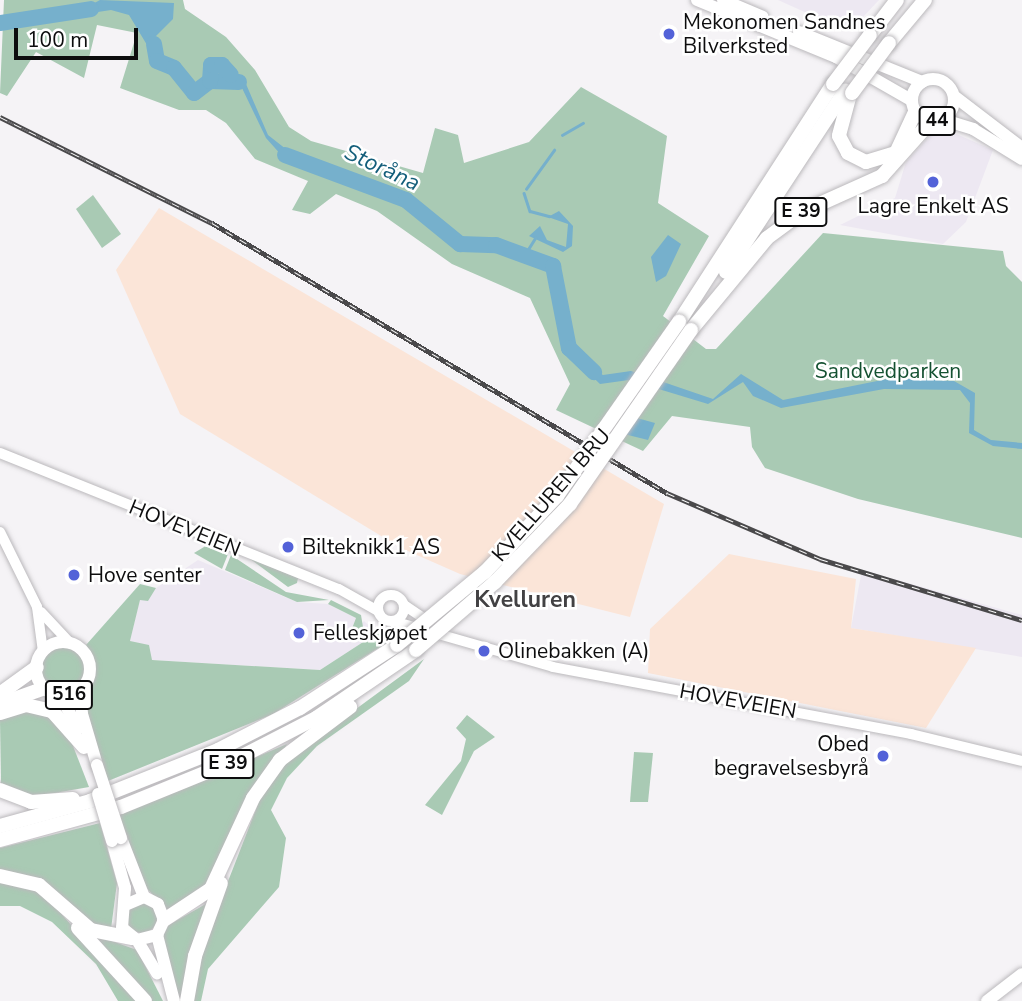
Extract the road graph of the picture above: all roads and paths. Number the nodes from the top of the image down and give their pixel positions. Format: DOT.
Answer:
graph roads {
  1 [pos="697,0"];
  2 [pos="723,0"];
  3 [pos="887,0"];
  4 [pos="897,0"];
  5 [pos="915,0"];
  6 [pos="925,0"];
  7 [pos="881,40"];
  8 [pos="922,82"];
  9 [pos="843,89"];
  10 [pos="954,96"];
  11 [pos="913,106"];
  12 [pos="936,120"];
  13 [pos="1022,148"];
  14 [pos="1022,159"];
  15 [pos="685,326"];
  16 [pos="0,453"];
  17 [pos="0,461"];
  18 [pos="71,483"];
  19 [pos="0,532"];
  20 [pos="339,589"];
  21 [pos="384,597"];
  22 [pos="404,605"];
  23 [pos="37,607"];
  24 [pos="378,611"];
  25 [pos="393,621"];
  26 [pos="456,635"];
  27 [pos="70,643"];
  28 [pos="416,650"];
  29 [pos="43,652"];
  30 [pos="37,667"];
  31 [pos="45,688"];
  32 [pos="82,689"];
  33 [pos="0,694"];
  34 [pos="61,696"];
  35 [pos="0,704"];
  36 [pos="0,713"];
  37 [pos="84,747"];
  38 [pos="1022,761"];
  39 [pos="94,766"];
  40 [pos="132,785"];
  41 [pos="0,790"];
  42 [pos="0,826"];
  43 [pos="18,829"];
  44 [pos="117,839"];
  45 [pos="0,840"];
  46 [pos="228,855"];
  47 [pos="0,876"];
  48 [pos="144,897"];
  49 [pos="60,905"];
  50 [pos="125,905"];
  51 [pos="164,920"];
  52 [pos="157,935"];
  53 [pos="134,939"];
  54 [pos="1022,974"];
  55 [pos="145,1001"];
  56 [pos="166,1001"];
  57 [pos="174,1001"];
  58 [pos="187,1001"];
  59 [pos="987,1001"];
  1 -- 11 [label="main road, 44"];
  2 -- 8 [label="main road, 44"];
  3 -- 7 [label="highway, E 39"];
  4 -- 7 [label="highway, E 39"];
  5 -- 7 [label="highway, E 39"];
  6 -- 7 [label="highway, E 39"];
  7 -- 9 [label="highway, E 39, bridge"];
  7 -- 9 [label="highway, E 39, bridge"];
  8 -- 10 [label="main road, 44"];
  8 -- 11 [label="main road, 44"];
  9 -- 11 [label="highway, E 39"];
  9 -- 15 [label="highway, E 39"];
  10 -- 12 [label="main road, 44"];
  10 -- 13 [label="main road, 44"];
  11 -- 12 [label="main road, 44"];
  12 -- 14 [label="main road, 44"];
  12 -- 15 [label="highway, E 39"];
  15 -- 28 [label="highway, KVELLUREN BRU / E 39, bridge"];
  15 -- 40 [label="highway, KVELLUREN BRU / E 39, bridge"];
  16 -- 18 [label="main road, HOVEVEIEN"];
  17 -- 18 [label="main road, HOVEVEIEN"];
  18 -- 20 [label="main road, HOVEVEIEN"];
  19 -- 23 [label="main road"];
  20 -- 21 [label="main road, HOVEVEIEN"];
  20 -- 24 [label="main road, HOVEVEIEN"];
  21 -- 22 [label="main road, HOVEVEIEN"];
  21 -- 24 [label="main road"];
  22 -- 25 [label="main road"];
  22 -- 26 [label="main road, HOVEVEIEN"];
  23 -- 27 [label="main road"];
  23 -- 29 [label="main road"];
  24 -- 25 [label="main road, HOVEVEIEN"];
  25 -- 26 [label="main road, HOVEVEIEN"];
  26 -- 38 [label="main road, HOVEVEIEN"];
  27 -- 29 [label="main road, 516"];
  27 -- 32 [label="main road, 516"];
  28 -- 43 [label="highway, E 39"];
  28 -- 46 [label="highway, E 39"];
  29 -- 30 [label="main road, 516"];
  30 -- 31 [label="main road, 516"];
  30 -- 33 [label="highway"];
  31 -- 34 [label="main road, 516"];
  31 -- 35 [label="highway"];
  32 -- 34 [label="main road, 516"];
  32 -- 39 [label="main road, 516"];
  34 -- 37 [label="main road, 516"];
  36 -- 37 [label="highway"];
  37 -- 39 [label="main road, 516"];
  39 -- 44 [label="main road, 516, bridge"];
  40 -- 41 [label="highway, E 39"];
  40 -- 43 [label="highway, E 39"];
  42 -- 43 [label="highway, E 39"];
  43 -- 45 [label="highway, E 39"];
  44 -- 48 [label="main road, 516"];
  44 -- 50 [label="main road, 516"];
  46 -- 51 [label="highway, E 39"];
  46 -- 58 [label="highway, E 39"];
  47 -- 49 [label="highway"];
  48 -- 50 [label="main road"];
  48 -- 51 [label="main road, 516"];
  49 -- 53 [label="highway"];
  49 -- 55 [label="highway"];
  50 -- 53 [label="main road, 516"];
  51 -- 52 [label="main road"];
  52 -- 53 [label="main road"];
  52 -- 57 [label="main road"];
  53 -- 56 [label="main road, 516"];
  54 -- 59 [label="main road"];
}
